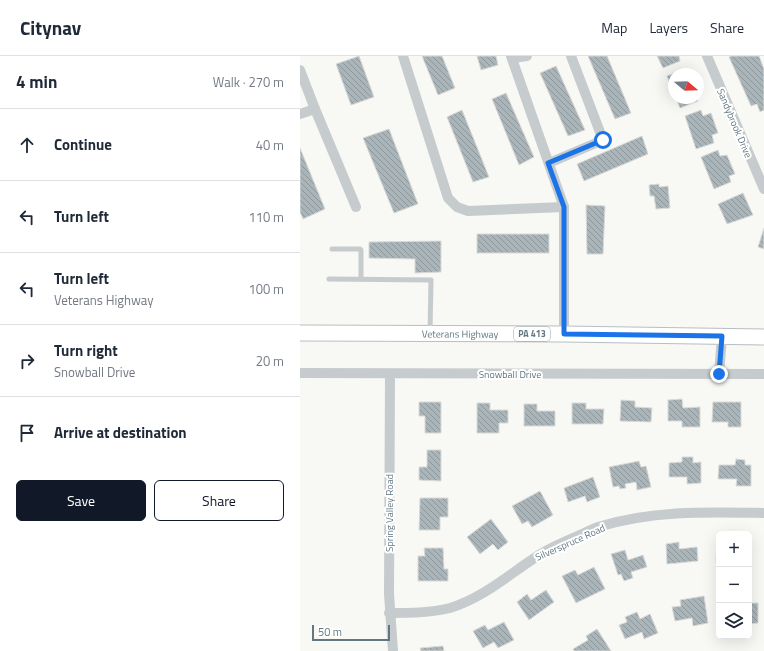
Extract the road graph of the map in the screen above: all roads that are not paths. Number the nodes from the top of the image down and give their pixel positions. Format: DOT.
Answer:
graph roads {
  1 [pos="403,56"];
  2 [pos="527,56"];
  3 [pos="571,56"];
  4 [pos="707,56"];
  5 [pos="512,57"];
  6 [pos="300,70"];
  7 [pos="315,109"];
  8 [pos="300,114"];
  9 [pos="548,163"];
  10 [pos="764,189"];
  11 [pos="356,207"];
  12 [pos="564,207"];
  13 [pos="332,249"];
  14 [pos="328,279"];
  15 [pos="361,279"];
  16 [pos="300,333"];
  17 [pos="430,333"];
  18 [pos="564,334"];
  19 [pos="722,336"];
  20 [pos="764,337"];
  21 [pos="300,373"];
  22 [pos="390,374"];
  23 [pos="719,374"];
  24 [pos="764,374"];
  25 [pos="764,513"];
  26 [pos="389,613"];
  27 [pos="393,651"];
  1 -- 12 [label="street"];
  2 -- 5 [label="street"];
  3 -- 9 [label="street"];
  4 -- 10 [label="street, Sandybrook Drive"];
  5 -- 9 [label="street"];
  6 -- 7 [label="street"];
  7 -- 8 [label="street"];
  7 -- 11 [label="street"];
  9 -- 12 [label="street"];
  12 -- 18 [label="street"];
  13 -- 15 [label="lane"];
  14 -- 15 [label="lane"];
  15 -- 17 [label="lane"];
  16 -- 17 [label="main road, Veterans Highway / PA 413"];
  17 -- 18 [label="main road, Veterans Highway / PA 413"];
  18 -- 19 [label="main road, Veterans Highway / PA 413"];
  19 -- 20 [label="main road, Veterans Highway / PA 413"];
  19 -- 23 [label="street"];
  21 -- 22 [label="street, Snowball Drive"];
  22 -- 23 [label="street, Snowball Drive"];
  22 -- 26 [label="street, Spring Valley Road"];
  23 -- 24 [label="street, Snowball Drive"];
  25 -- 26 [label="street, Silverspruce Road"];
  26 -- 27 [label="street, Spring Valley Road"];
}
